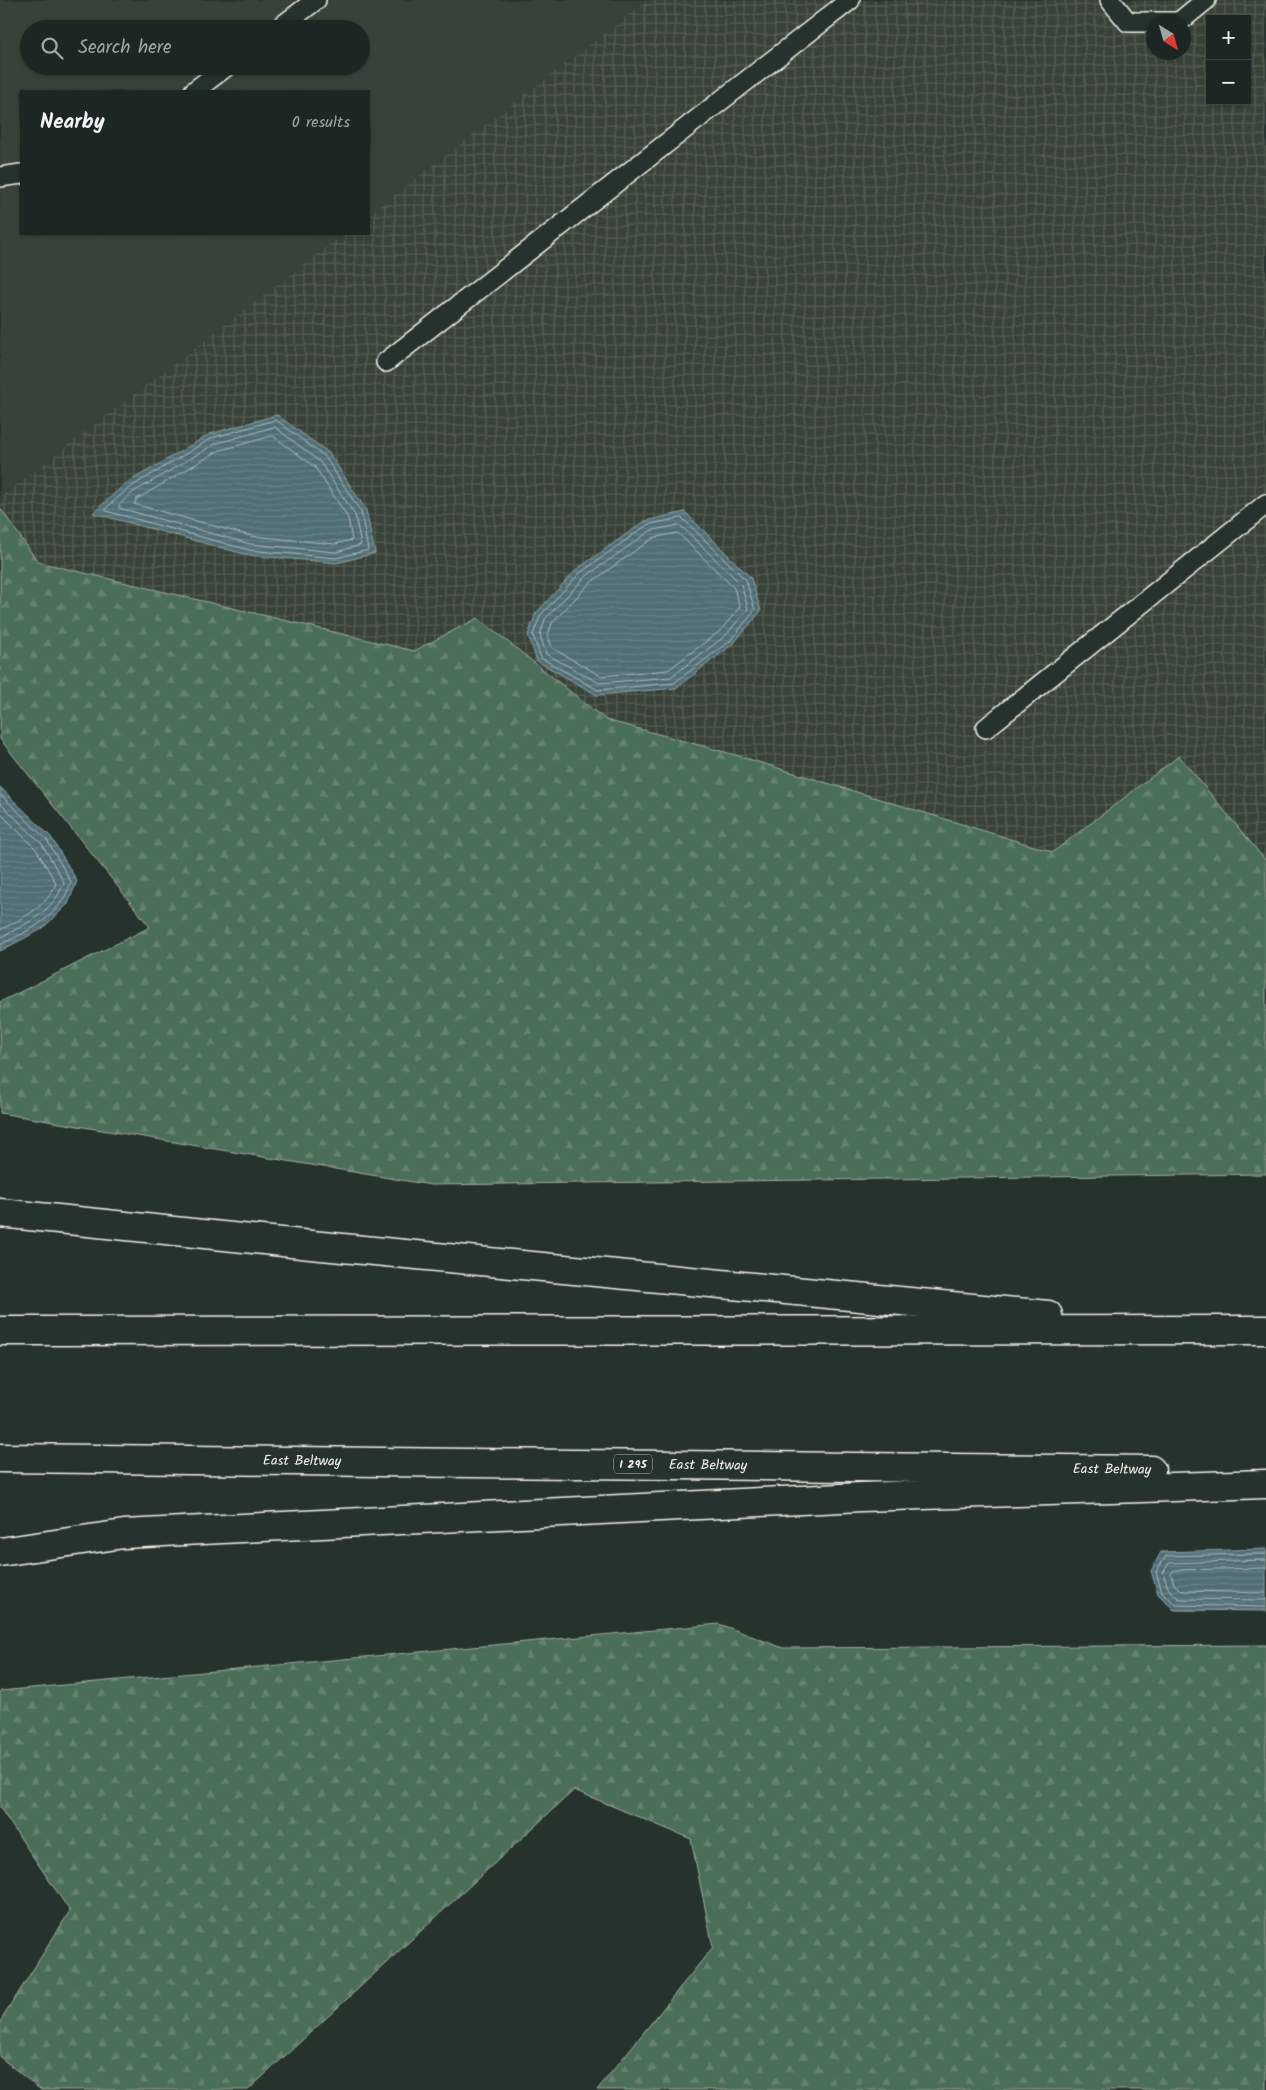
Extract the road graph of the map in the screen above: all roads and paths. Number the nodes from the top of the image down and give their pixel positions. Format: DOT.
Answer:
graph roads {
  1 [pos="316,0"];
  2 [pos="850,0"];
  3 [pos="1110,0"];
  4 [pos="1206,0"];
  5 [pos="290,20"];
  6 [pos="216,75"];
  7 [pos="195,90"];
  8 [pos="20,174"];
  9 [pos="0,178"];
  10 [pos="386,362"];
  11 [pos="1266,504"];
  12 [pos="986,728"];
  13 [pos="0,1213"];
  14 [pos="1211,1330"];
  15 [pos="1266,1330"];
  16 [pos="0,1332"];
  17 [pos="0,1458"];
  18 [pos="1266,1471"];
  19 [pos="1266,1484"];
  20 [pos="0,1552"];
  1 -- 5 [label="lane"];
  2 -- 10 [label="lane"];
  3 -- 4 [label="lane"];
  6 -- 7 [label="lane"];
  8 -- 9 [label="lane"];
  11 -- 12 [label="lane"];
  13 -- 14 [label="highway"];
  14 -- 15 [label="highway"];
  14 -- 16 [label="highway"];
  17 -- 18 [label="highway, East Beltway / I 295"];
  19 -- 20 [label="highway"];
}
